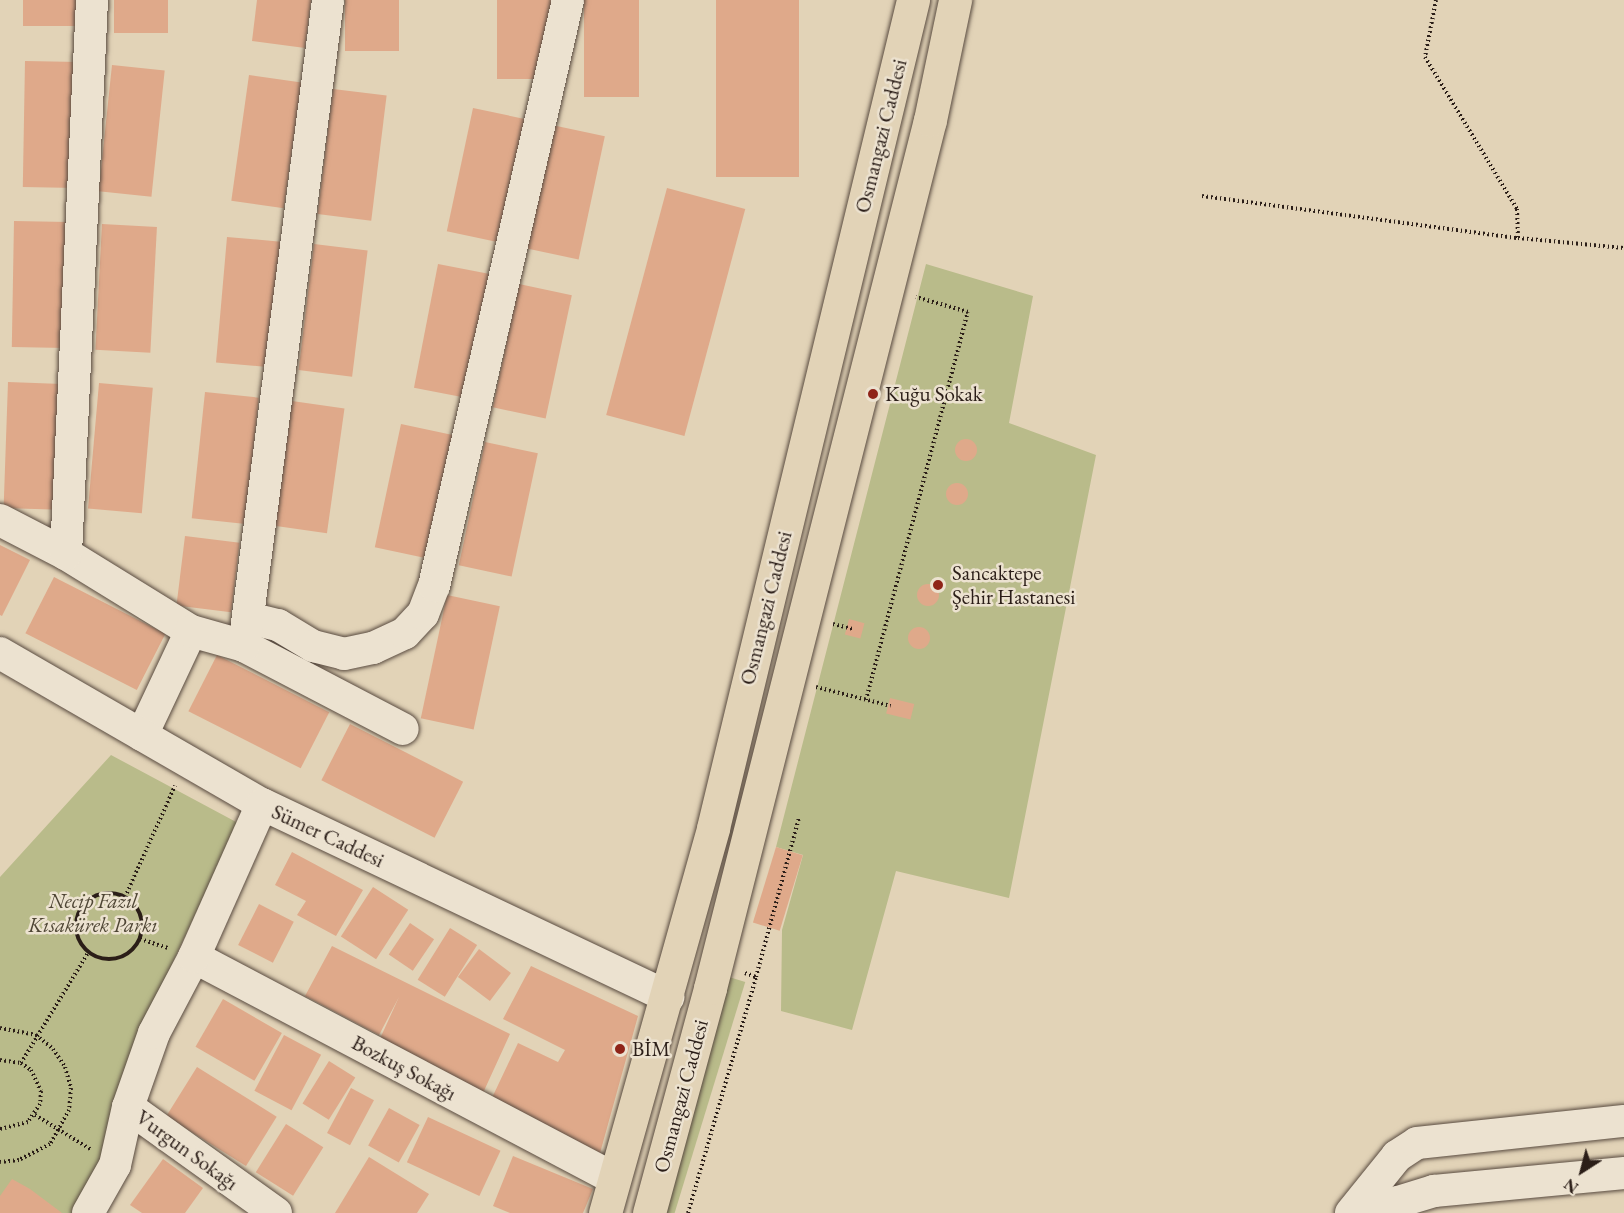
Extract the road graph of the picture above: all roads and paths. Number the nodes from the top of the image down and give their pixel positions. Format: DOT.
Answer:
graph roads {
  1 [pos="92,0"];
  2 [pos="328,0"];
  3 [pos="568,0"];
  4 [pos="914,0"];
  5 [pos="955,0"];
  6 [pos="1436,0"];
  7 [pos="1202,196"];
  8 [pos="1518,238"];
  9 [pos="1624,248"];
  10 [pos="885,288"];
  11 [pos="0,520"];
  12 [pos="66,554"];
  13 [pos="191,631"];
  14 [pos="247,632"];
  15 [pos="1,655"];
  16 [pos="787,678"];
  17 [pos="866,700"];
  18 [pos="891,706"];
  19 [pos="403,729"];
  20 [pos="142,735"];
  21 [pos="187,761"];
  22 [pos="262,804"];
  23 [pos="800,818"];
  24 [pos="125,897"];
  25 [pos="88,953"];
  26 [pos="194,957"];
  27 [pos="716,965"];
  28 [pos="756,977"];
  29 [pos="668,997"];
  30 [pos="0,1028"];
  31 [pos="36,1035"];
  32 [pos="0,1060"];
  33 [pos="21,1063"];
  34 [pos="128,1107"];
  35 [pos="35,1115"];
  36 [pos="1624,1121"];
  37 [pos="0,1129"];
  38 [pos="61,1130"];
  39 [pos="0,1162"];
  40 [pos="115,1165"];
  41 [pos="1624,1173"];
  42 [pos="615,1179"];
  43 [pos="88,1213"];
  44 [pos="276,1213"];
  45 [pos="605,1213"];
  46 [pos="649,1213"];
  47 [pos="688,1213"];
  48 [pos="1351,1213"];
  49 [pos="1384,1213"];
  1 -- 12 [label="street"];
  2 -- 14 [label="street"];
  3 -- 14 [label="street"];
  4 -- 29 [label="main road, Osmangazi Caddesi"];
  5 -- 10 [label="main road, Osmangazi Caddesi"];
  6 -- 8 [label="path"];
  7 -- 8 [label="path"];
  8 -- 9 [label="path"];
  10 -- 16 [label="main road, Osmangazi Caddesi"];
  10 -- 17 [label="path"];
  11 -- 12 [label="street"];
  12 -- 13 [label="street"];
  13 -- 14 [label="street"];
  13 -- 20 [label="street"];
  14 -- 19 [label="street"];
  15 -- 20 [label="street, Sümer Caddesi"];
  16 -- 17 [label="path"];
  16 -- 27 [label="main road, Osmangazi Caddesi"];
  17 -- 18 [label="path"];
  20 -- 21 [label="street, Sümer Caddesi"];
  21 -- 22 [label="street, Sümer Caddesi"];
  21 -- 24 [label="path"];
  22 -- 26 [label="street"];
  22 -- 29 [label="street, Sümer Caddesi"];
  23 -- 28 [label="path"];
  24 -- 25 [label="path"];
  24 -- 25 [label="path"];
  25 -- 31 [label="path"];
  26 -- 34 [label="street"];
  26 -- 42 [label="street, Bozkuş Sokağı"];
  27 -- 28 [label="path"];
  27 -- 46 [label="main road, Osmangazi Caddesi"];
  28 -- 47 [label="path"];
  29 -- 42 [label="main road, Osmangazi Caddesi"];
  30 -- 31 [label="path"];
  31 -- 33 [label="path"];
  31 -- 38 [label="path"];
  32 -- 33 [label="path"];
  33 -- 35 [label="path"];
  34 -- 40 [label="street"];
  34 -- 44 [label="street, Vurgun Sokağı"];
  35 -- 37 [label="path"];
  35 -- 38 [label="path"];
  36 -- 48 [label="street"];
  38 -- 39 [label="path"];
  38 -- 40 [label="path"];
  40 -- 43 [label="street"];
  41 -- 49 [label="street"];
  42 -- 45 [label="main road, Osmangazi Caddesi"];
}
